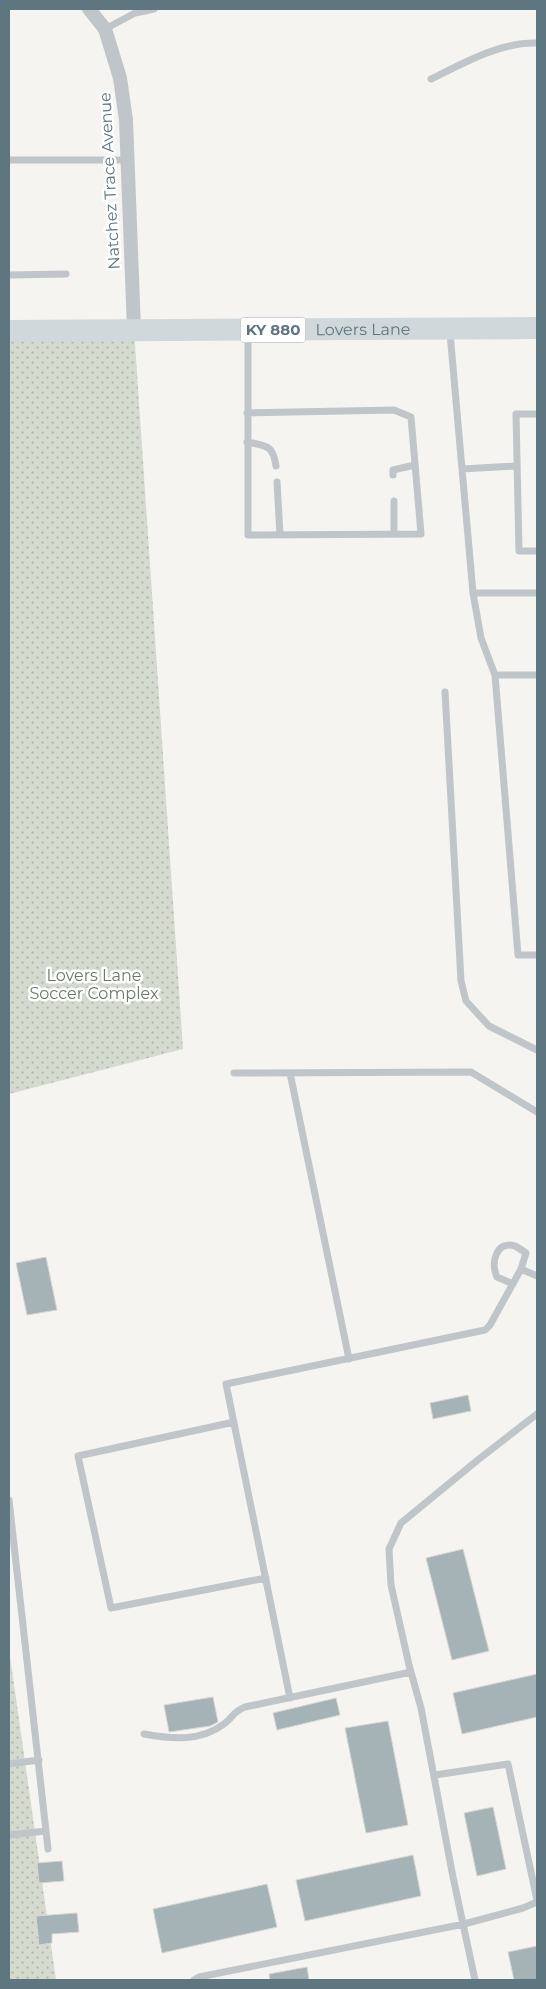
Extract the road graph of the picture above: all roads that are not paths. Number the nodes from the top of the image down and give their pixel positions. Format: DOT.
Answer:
graph roads {
  1 [pos="89,9"];
  2 [pos="150,9"];
  3 [pos="104,29"];
  4 [pos="537,42"];
  5 [pos="432,79"];
  6 [pos="9,160"];
  7 [pos="128,160"];
  8 [pos="66,274"];
  9 [pos="9,275"];
  10 [pos="537,328"];
  11 [pos="449,329"];
  12 [pos="134,330"];
  13 [pos="248,330"];
  14 [pos="9,331"];
  15 [pos="247,413"];
  16 [pos="537,414"];
  17 [pos="248,442"];
  18 [pos="415,465"];
  19 [pos="276,466"];
  20 [pos="516,466"];
  21 [pos="462,469"];
  22 [pos="393,475"];
  23 [pos="277,482"];
  24 [pos="394,501"];
  25 [pos="394,534"];
  26 [pos="280,535"];
  27 [pos="537,551"];
  28 [pos="537,592"];
  29 [pos="473,593"];
  30 [pos="495,675"];
  31 [pos="537,675"];
  32 [pos="445,692"];
  33 [pos="537,955"];
  34 [pos="537,1050"];
  35 [pos="234,1073"];
  36 [pos="290,1073"];
  37 [pos="537,1112"];
  38 [pos="521,1269"];
  39 [pos="537,1276"];
  40 [pos="513,1284"];
  41 [pos="349,1358"];
  42 [pos="537,1414"];
  43 [pos="234,1422"];
  44 [pos="9,1500"];
  45 [pos="266,1578"];
  46 [pos="411,1672"];
  47 [pos="290,1698"];
  48 [pos="144,1734"];
  49 [pos="39,1760"];
  50 [pos="9,1764"];
  51 [pos="435,1775"];
  52 [pos="46,1831"];
  53 [pos="9,1835"];
  54 [pos="48,1850"];
  55 [pos="537,1901"];
  56 [pos="464,1924"];
  57 [pos="194,1980"];
  58 [pos="475,1980"];
  1 -- 3 [label="street, Natchez Trace Avenue"];
  2 -- 3 [label="lane"];
  3 -- 7 [label="street, Natchez Trace Avenue"];
  4 -- 5 [label="lane"];
  6 -- 7 [label="lane"];
  7 -- 12 [label="street, Natchez Trace Avenue"];
  8 -- 9 [label="lane"];
  10 -- 11 [label="main road, Lovers Lane / KY 880"];
  11 -- 13 [label="main road, Lovers Lane / KY 880"];
  11 -- 21 [label="lane"];
  12 -- 13 [label="main road, Lovers Lane / KY 880"];
  12 -- 14 [label="main road, Lovers Lane / KY 880"];
  13 -- 15 [label="lane"];
  15 -- 17 [label="lane"];
  15 -- 18 [label="lane"];
  16 -- 20 [label="lane"];
  17 -- 19 [label="lane"];
  17 -- 26 [label="lane"];
  18 -- 22 [label="lane"];
  18 -- 25 [label="lane"];
  20 -- 21 [label="lane"];
  20 -- 27 [label="lane"];
  21 -- 29 [label="lane"];
  23 -- 26 [label="lane"];
  24 -- 25 [label="lane"];
  25 -- 26 [label="lane"];
  28 -- 29 [label="lane"];
  29 -- 30 [label="lane"];
  30 -- 31 [label="lane"];
  30 -- 33 [label="lane"];
  32 -- 34 [label="lane"];
  35 -- 36 [label="lane"];
  36 -- 37 [label="lane"];
  36 -- 41 [label="lane"];
  38 -- 39 [label="lane"];
  38 -- 40 [label="lane"];
  38 -- 40 [label="lane"];
  40 -- 41 [label="lane"];
  41 -- 43 [label="lane"];
  42 -- 46 [label="lane"];
  43 -- 45 [label="lane"];
  43 -- 45 [label="lane"];
  44 -- 49 [label="lane"];
  45 -- 47 [label="lane"];
  46 -- 47 [label="lane"];
  46 -- 51 [label="lane"];
  47 -- 48 [label="lane"];
  49 -- 50 [label="lane"];
  49 -- 52 [label="lane"];
  51 -- 55 [label="lane"];
  51 -- 56 [label="lane"];
  52 -- 53 [label="lane"];
  52 -- 54 [label="lane"];
  55 -- 56 [label="lane"];
  56 -- 57 [label="lane"];
  56 -- 58 [label="lane"];
}
